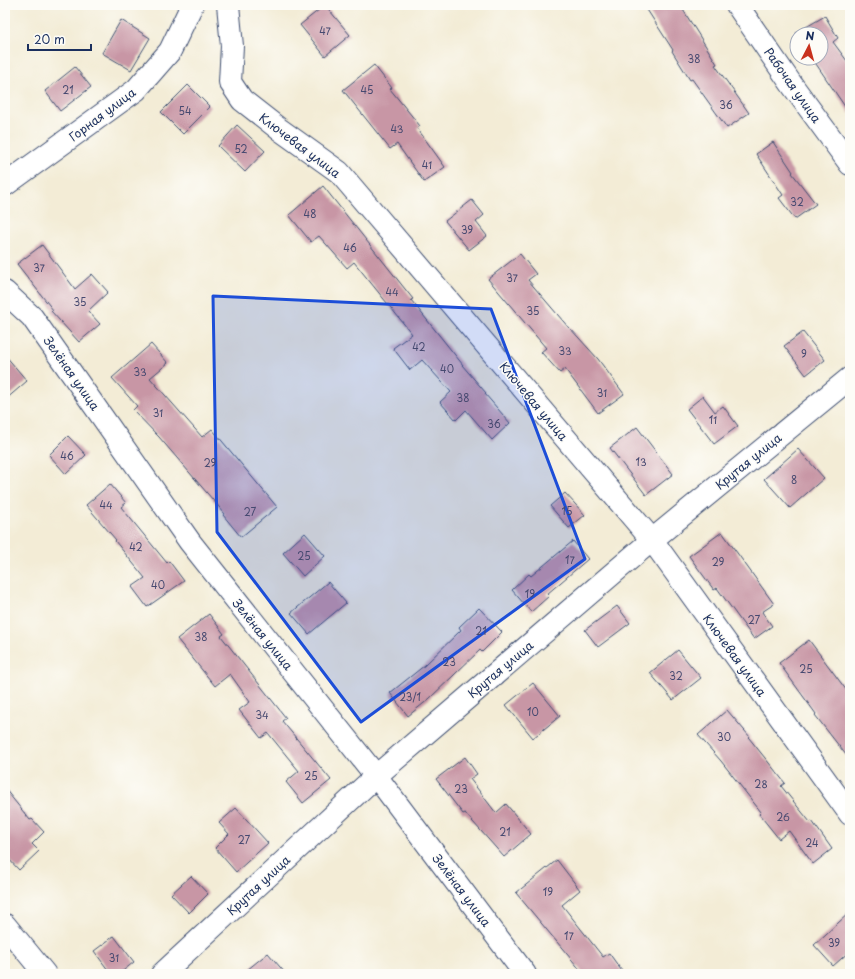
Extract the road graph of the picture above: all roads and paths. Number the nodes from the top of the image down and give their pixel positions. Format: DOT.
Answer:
graph roads {
  1 [pos="192,5"];
  2 [pos="228,5"];
  3 [pos="737,5"];
  4 [pos="850,164"];
  5 [pos="5,185"];
  6 [pos="5,292"];
  7 [pos="850,378"];
  8 [pos="652,540"];
  9 [pos="376,776"];
  10 [pos="850,814"];
  11 [pos="5,925"];
  12 [pos="45,974"];
  13 [pos="162,974"];
  14 [pos="525,974"];
  1 -- 5 [label="street, Горная улица"];
  2 -- 8 [label="street, Ключевая улица"];
  3 -- 4 [label="street, Рабочая улица"];
  6 -- 9 [label="street, Зелёная улица"];
  7 -- 8 [label="street, Крутая улица"];
  8 -- 9 [label="street, Крутая улица"];
  8 -- 10 [label="street, Ключевая улица"];
  9 -- 13 [label="street, Крутая улица"];
  9 -- 14 [label="street, Зелёная улица"];
  11 -- 12 [label="street"];
}
